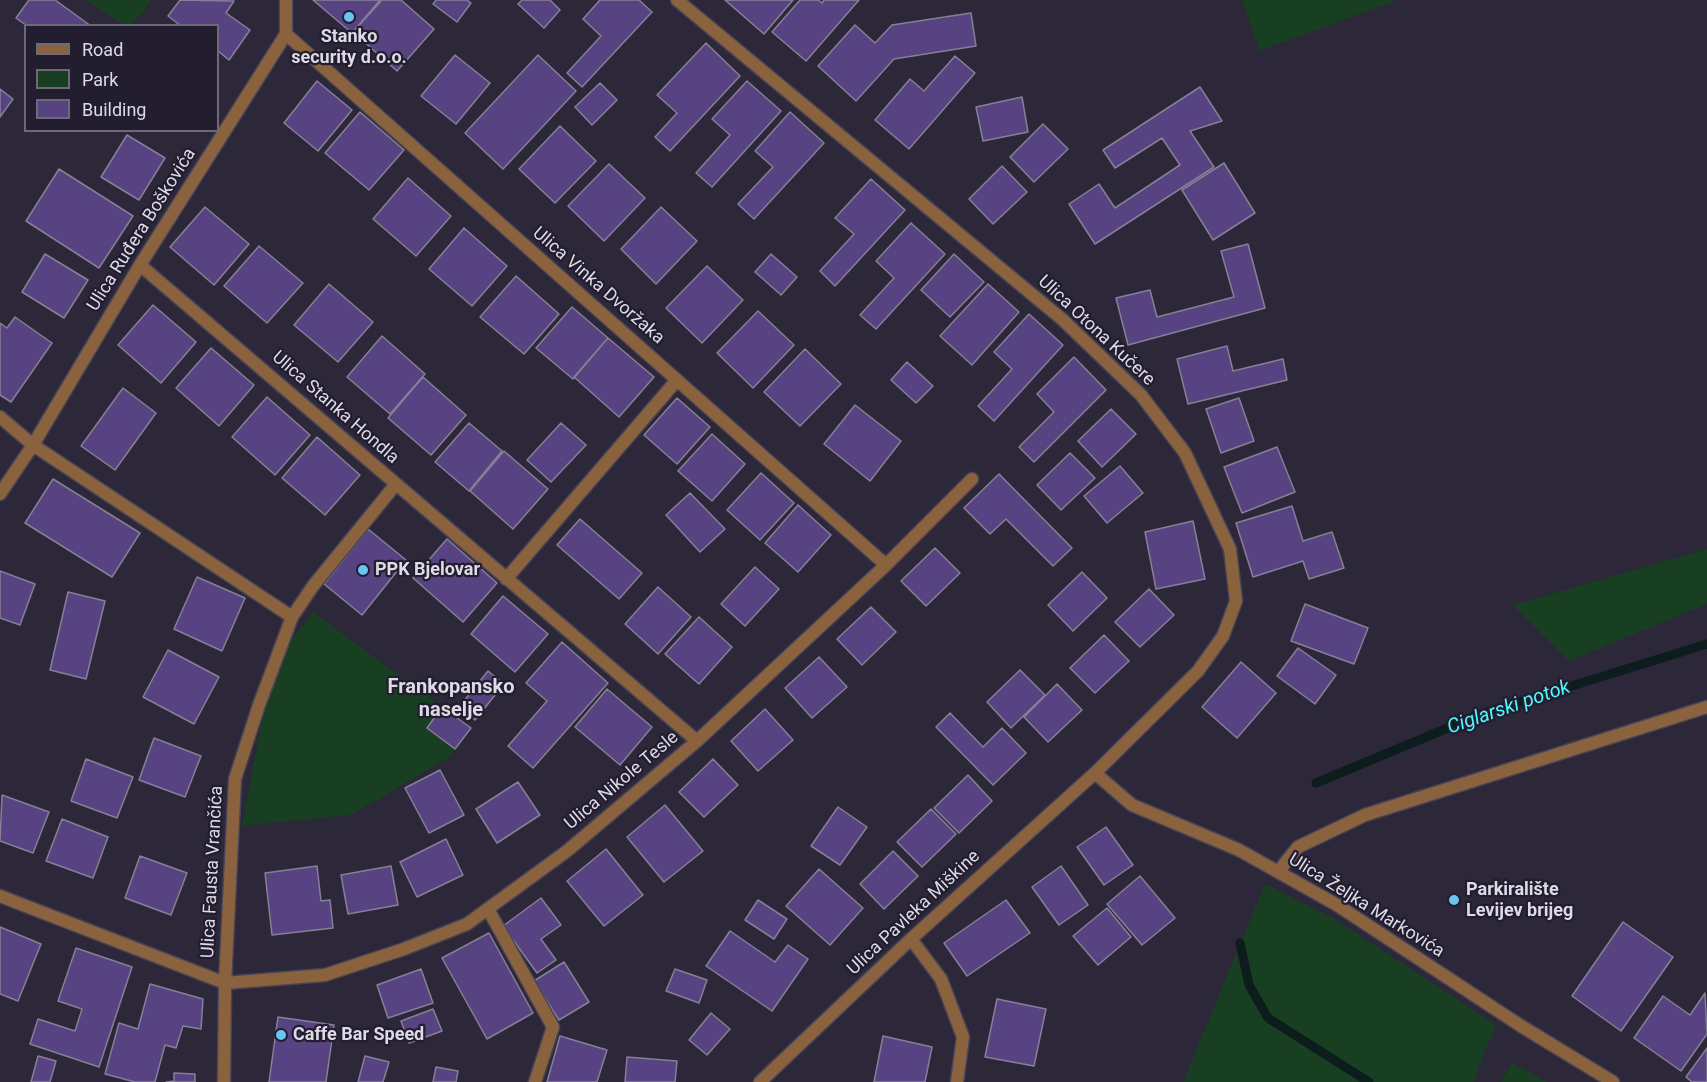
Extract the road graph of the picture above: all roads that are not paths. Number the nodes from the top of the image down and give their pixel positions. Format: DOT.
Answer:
graph roads {
  1 [pos="286,0"];
  2 [pos="677,0"];
  3 [pos="286,34"];
  4 [pos="140,265"];
  5 [pos="677,380"];
  6 [pos="0,417"];
  7 [pos="33,445"];
  8 [pos="972,479"];
  9 [pos="396,484"];
  10 [pos="0,494"];
  11 [pos="886,565"];
  12 [pos="506,579"];
  13 [pos="292,617"];
  14 [pos="1707,707"];
  15 [pos="697,741"];
  16 [pos="1095,773"];
  17 [pos="1278,872"];
  18 [pos="0,896"];
  19 [pos="488,909"];
  20 [pos="911,939"];
  21 [pos="225,983"];
  22 [pos="224,1082"];
  23 [pos="535,1082"];
  24 [pos="760,1082"];
  25 [pos="957,1082"];
  26 [pos="1613,1082"];
  1 -- 3 [label="street"];
  2 -- 16 [label="street, Ulica Otona Kučere"];
  3 -- 4 [label="street, Ulica Ruđera Boškovića"];
  3 -- 5 [label="street, Ulica Vinka Dvoržaka"];
  4 -- 7 [label="street, Ulica Ruđera Boškovića"];
  4 -- 9 [label="street, Ulica Stanka Hondla"];
  5 -- 11 [label="street, Ulica Vinka Dvoržaka"];
  5 -- 12 [label="street"];
  6 -- 7 [label="street"];
  7 -- 10 [label="street, Ulica Ruđera Boškovića"];
  7 -- 13 [label="street"];
  8 -- 11 [label="street, Ulica Nikole Tesle"];
  9 -- 12 [label="street, Ulica Stanka Hondla"];
  9 -- 13 [label="street, Ulica Fausta Vrančića"];
  11 -- 15 [label="street, Ulica Nikole Tesle"];
  12 -- 15 [label="street, Ulica Stanka Hondla"];
  13 -- 21 [label="street, Ulica Fausta Vrančića"];
  14 -- 17 [label="street"];
  15 -- 19 [label="street, Ulica Nikole Tesle"];
  16 -- 17 [label="street, Ulica Željka Markovića"];
  16 -- 20 [label="street, Ulica Pavleka Miškine"];
  17 -- 26 [label="street, Ulica Željka Markovića"];
  18 -- 21 [label="street"];
  19 -- 21 [label="street, Ulica Nikole Tesle"];
  19 -- 23 [label="street"];
  20 -- 24 [label="street, Ulica Pavleka Miškine"];
  20 -- 25 [label="street"];
  21 -- 22 [label="street, Ulica Fausta Vrančića"];
}
